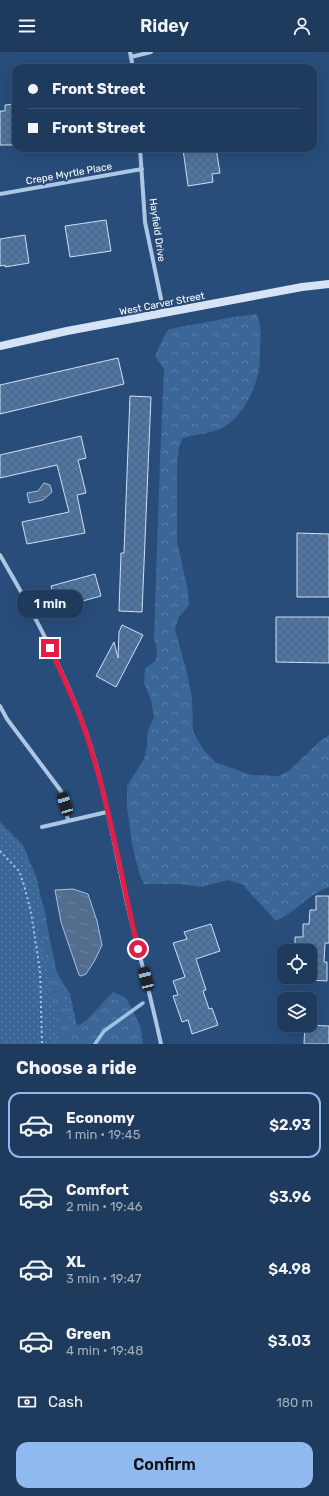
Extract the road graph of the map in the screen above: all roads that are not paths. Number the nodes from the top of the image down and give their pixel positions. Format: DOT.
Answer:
graph roads {
  1 [pos="130,52"];
  2 [pos="151,52"];
  3 [pos="131,57"];
  4 [pos="132,64"];
  5 [pos="140,152"];
  6 [pos="142,169"];
  7 [pos="0,194"];
  8 [pos="329,284"];
  9 [pos="164,314"];
  10 [pos="0,346"];
  11 [pos="0,555"];
  12 [pos="0,706"];
  13 [pos="107,812"];
  14 [pos="68,820"];
  15 [pos="42,827"];
  16 [pos="161,1044"];
  1 -- 3 [label="street"];
  2 -- 3 [label="street"];
  3 -- 4 [label="street"];
  5 -- 6 [label="street, Hayfield Drive"];
  6 -- 7 [label="street, Crepe Myrtle Place"];
  6 -- 9 [label="street, Hayfield Drive"];
  8 -- 9 [label="street, West Carver Street"];
  9 -- 10 [label="street, West Carver Street"];
  11 -- 13 [label="street"];
  12 -- 14 [label="street"];
  13 -- 14 [label="street"];
  13 -- 16 [label="street"];
  14 -- 15 [label="street"];
}
